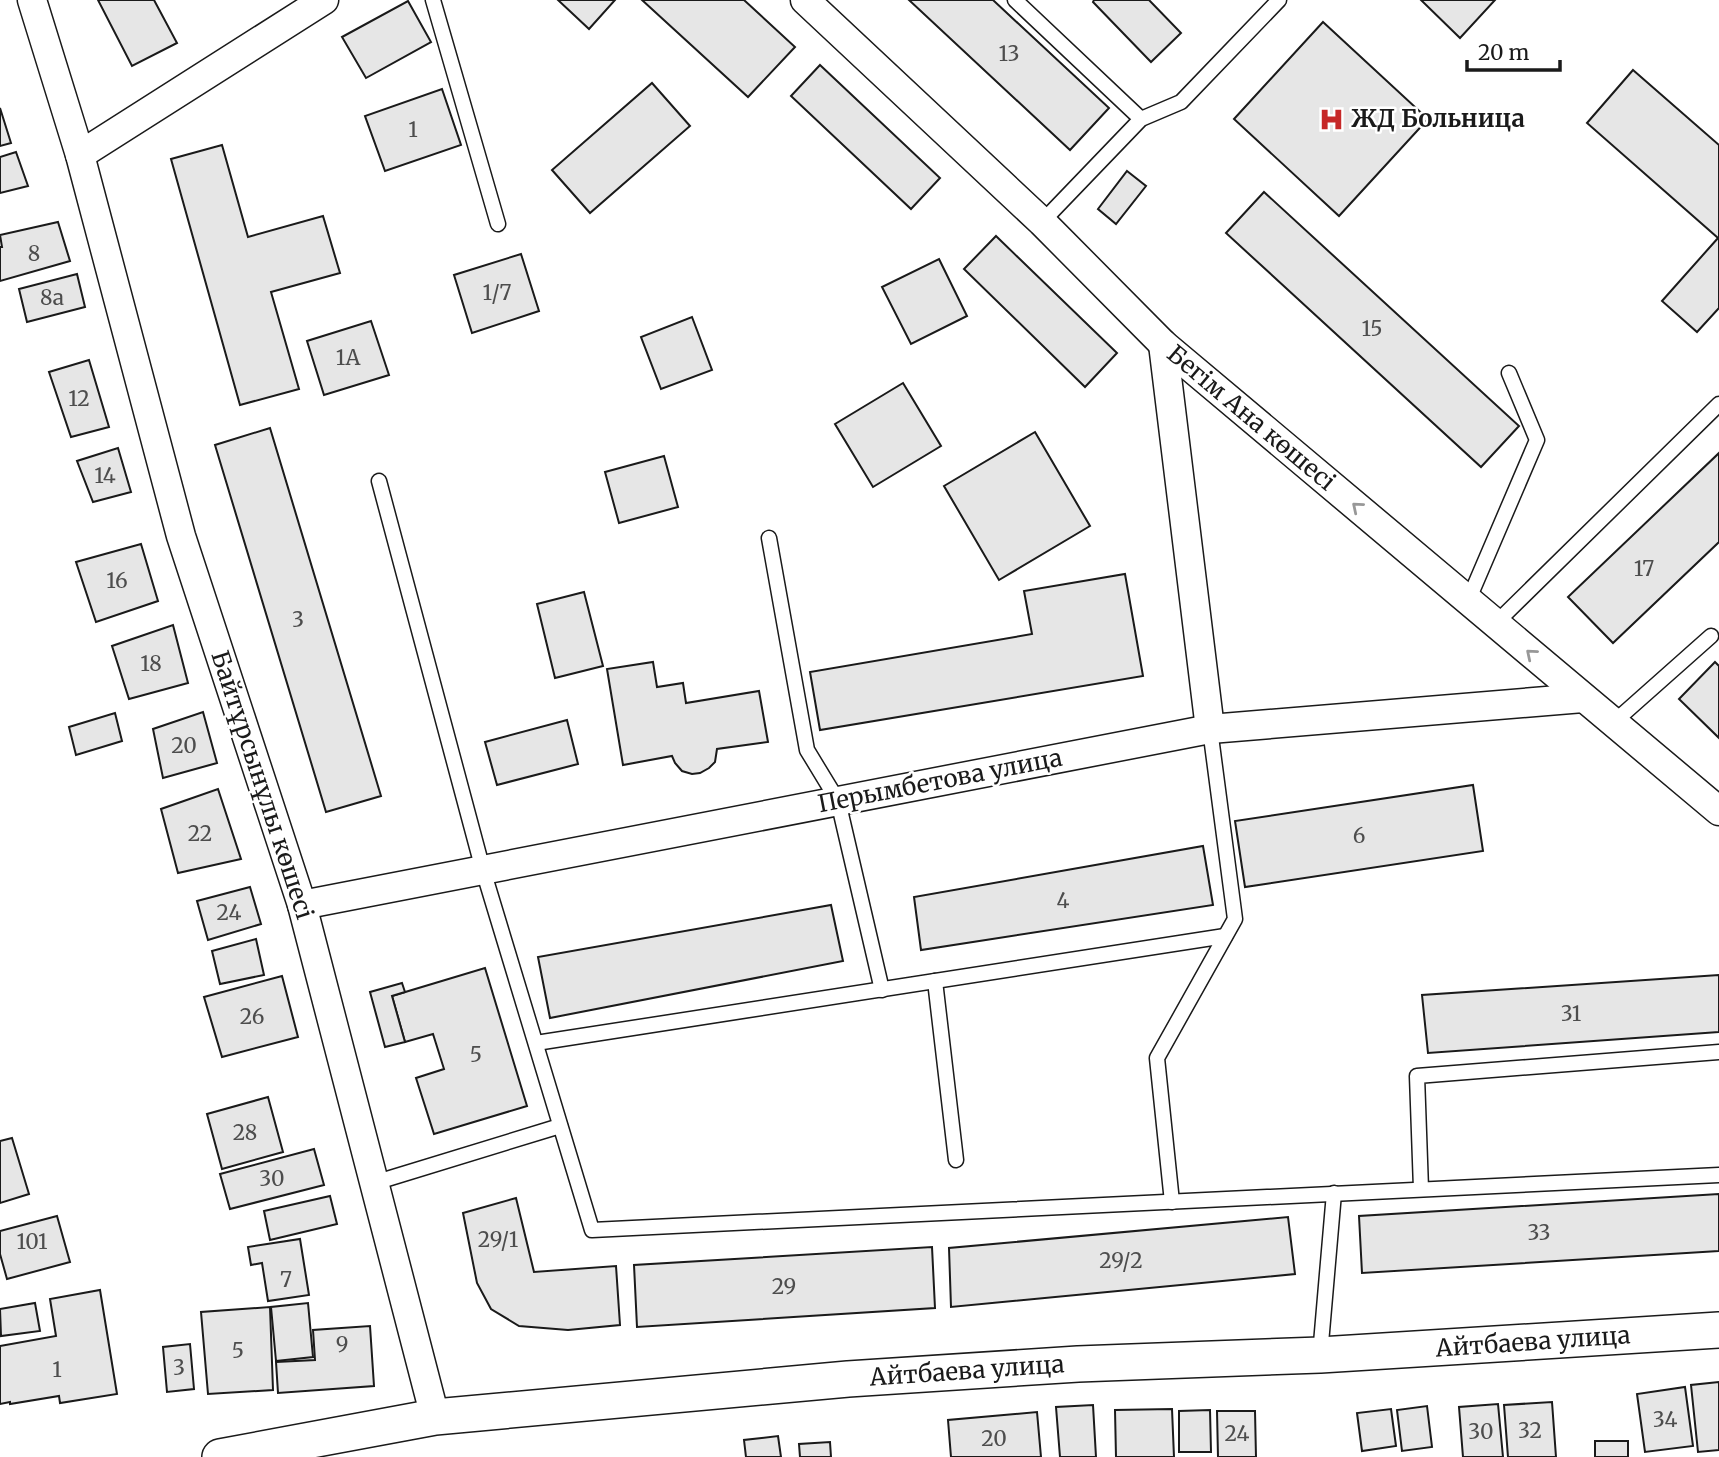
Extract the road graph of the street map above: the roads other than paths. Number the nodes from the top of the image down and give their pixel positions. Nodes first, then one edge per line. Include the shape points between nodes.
1 (32, 0) edge
2 (324, 0) edge
3 (433, 0) edge
4 (805, 0) edge
5 (1015, 0) edge
6 (1279, 0) edge
7 (1141, 119) junction
8 (80, 155) junction
9 (1042, 222) junction
10 (498, 224) dead end
11 (1163, 344) junction
12 (1510, 373) dead end
13 (1719, 404) edge
14 (379, 481) dead end
15 (769, 538) dead end
16 (1468, 601) junction
17 (1495, 624) junction
18 (1711, 636) dead end
19 (1583, 698) junction
20 (1613, 723) junction
21 (1210, 729) junction
22 (838, 801) junction
23 (1717, 806) edge
24 (484, 870) junction
25 (302, 905) junction
26 (1225, 936) junction
27 (935, 981) junction
28 (882, 989) junction
29 (536, 1043) junction
30 (1719, 1052) edge
31 (560, 1126) junction
32 (956, 1160) dead end
33 (1719, 1175) edge
34 (374, 1183) junction
35 (1421, 1189) junction
36 (1334, 1193) junction
37 (1172, 1202) junction
38 (1719, 1330) edge
39 (1320, 1355) junction
40 (435, 1417) junction
41 (219, 1457) edge

1 - 8 street, Байтұрсынұлы көшесі
2 - 8 street
3 - 10 lane
4 - 9 street, Бегім Ана көшесі
5 - 7 lane
6 - 7 lane via 1181,102
7 - 9 lane
8 - 25 street, Байтұрсынұлы көшесі via 181,536
9 - 11 street, Бегім Ана көшесі
16 -> 11 street, Бегім Ана көшесі
11 - 21 street
12 - 16 lane via 1537,440
13 - 17 lane
14 - 24 lane
15 - 22 lane via 807,750
16 - 17 street, Бегім Ана көшесі
19 -> 17 street, Бегім Ана көшесі
18 - 20 lane
19 - 20 street, Бегім Ана көшесі
19 - 21 street, Перымбетова улица
20 - 23 street, Бегім Ана көшесі
21 - 22 street, Перымбетова улица
21 - 26 lane via 1235,919
22 - 24 street, Перымбетова улица
22 - 28 lane
24 - 25 street, Перымбетова улица
24 - 29 lane
25 - 34 street, Байтұрсынұлы көшесі
26 - 27 lane
26 - 37 lane via 1157,1058
27 - 28 lane
27 - 32 lane
28 - 29 lane
29 - 31 lane
30 - 35 lane via 1417,1076
31 - 34 lane
31 - 37 lane via 592,1230
33 - 35 lane
34 - 40 street, Байтұрсынұлы көшесі
35 - 36 lane
36 - 37 lane
36 - 39 lane
38 - 39 street, Айтбаева улица
39 - 40 street, Айтбаева улица via 875,1377
40 - 41 street, Айтбаева улица

